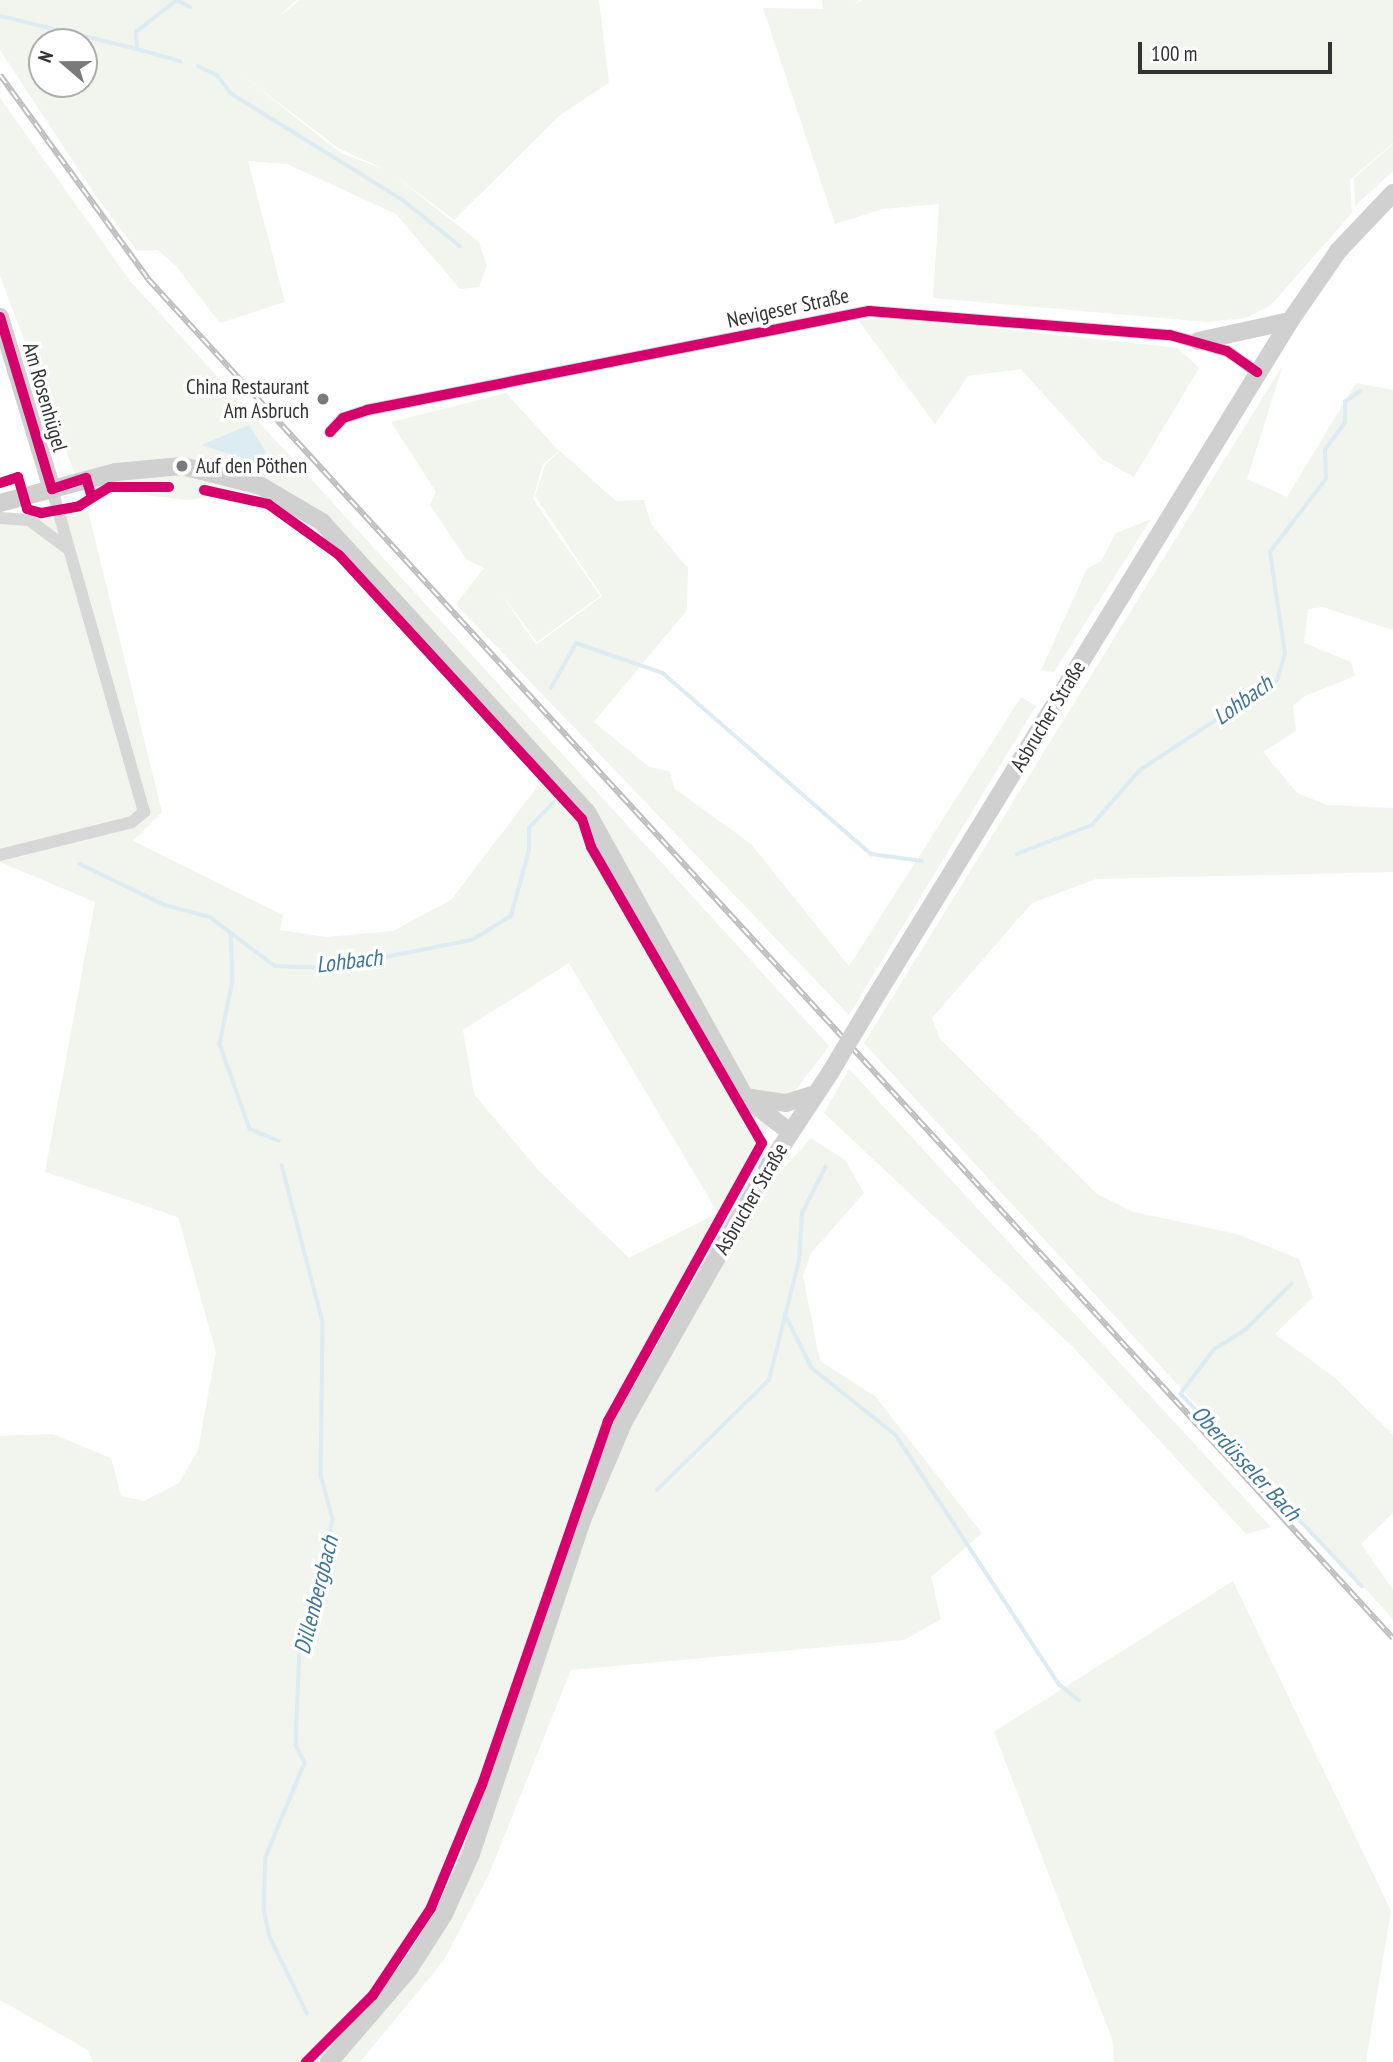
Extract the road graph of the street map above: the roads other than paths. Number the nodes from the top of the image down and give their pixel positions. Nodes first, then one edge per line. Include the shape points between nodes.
1 (1393, 193) edge
2 (0, 317) edge
3 (1290, 321) junction
4 (1198, 341) junction
5 (1258, 372) junction
6 (330, 432) dead end
7 (52, 489) junction
8 (0, 503) edge
9 (0, 518) edge
10 (70, 551) junction
11 (0, 855) edge
12 (816, 1094) junction
13 (745, 1097) junction
14 (790, 1132) junction
15 (329, 2062) edge

1 - 3 main road via 1339,250
2 - 7 main road, Am Rosenhügel
3 - 4 main road
3 - 5 main road
4 - 5 street, Nevigeser Straße
4 - 6 street, Nevigeser Straße via 869,311 367,410 343,418
5 - 12 main road, Asbrucher Straße, bridge
7 - 8 main road
7 - 10 street
7 - 13 main road via 116,472 182,466 238,477 291,500 345,544 551,766 587,812
9 - 10 street via 29,520
10 - 11 street via 144,812 132,822
12 - 13 main road via 786,1103
12 - 14 main road, Asbrucher Straße
13 - 14 main road
14 - 15 main road, Asbrucher Straße via 656,1358 600,1472 494,1791 444,1914 410,1969

